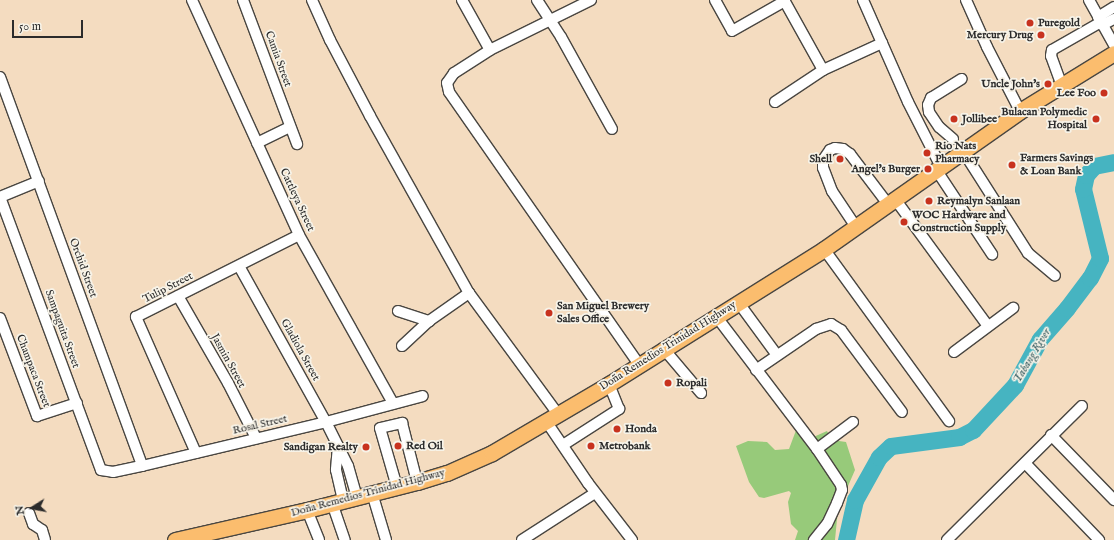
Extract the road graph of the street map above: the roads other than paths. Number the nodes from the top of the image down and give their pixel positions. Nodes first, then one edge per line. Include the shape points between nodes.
1 (192, 0) edge
2 (243, 0) edge
3 (312, 0) edge
4 (462, 0) edge
5 (537, 0) edge
6 (591, 0) edge
7 (715, 0) edge
8 (785, 0) edge
9 (863, 0) edge
10 (966, 0) edge
11 (1090, 0) edge
12 (1114, 7) edge
13 (1114, 19) edge
14 (549, 21) junction
15 (1100, 21) junction
16 (882, 43) junction
17 (1114, 46) edge
18 (490, 50) junction
19 (1114, 53) edge
20 (822, 70) junction
21 (0, 78) edge
22 (962, 79) dead end
23 (1062, 86) junction
24 (775, 102) dead end
25 (1020, 111) junction
26 (290, 127) junction
27 (612, 129) dead end
28 (953, 138) dead end
29 (257, 143) junction
30 (296, 144) dead end
31 (964, 151) junction
32 (939, 169) junction
33 (39, 181) junction
34 (0, 197) edge
35 (892, 201) junction
36 (856, 227) junction
37 (299, 235) junction
38 (824, 249) junction
39 (992, 254) dead end
40 (239, 266) junction
41 (1055, 276) dead end
42 (469, 293) junction
43 (178, 296) junction
44 (738, 302) junction
45 (1013, 308) dead end
46 (398, 311) dead end
47 (716, 316) junction
48 (0, 318) edge
49 (429, 322) junction
50 (988, 326) junction
51 (402, 346) dead end
52 (663, 348) junction
53 (954, 352) dead end
54 (777, 355) junction
55 (639, 364) junction
56 (756, 370) junction
57 (609, 384) junction
58 (701, 393) dead end
59 (423, 396) dead end
60 (77, 403) junction
61 (393, 403) junction
62 (1082, 406) dead end
63 (902, 412) dead end
64 (552, 418) junction
65 (949, 421) dead end
66 (326, 422) junction
67 (853, 422) dead end
68 (1051, 435) junction
69 (256, 438) junction
70 (563, 445) junction
71 (338, 446) junction
72 (817, 449) junction
73 (196, 453) junction
74 (1025, 463) junction
75 (142, 466) junction
76 (101, 470) joint
77 (417, 482) junction
78 (397, 487) junction
79 (372, 493) junction
80 (595, 493) junction
81 (344, 500) junction
82 (1114, 500) edge
83 (307, 510) junction
84 (29, 513) dead end
85 (45, 540) edge
86 (175, 540) edge
87 (319, 540) edge
88 (344, 540) edge
89 (386, 540) edge
90 (522, 540) edge
91 (632, 540) edge
92 (814, 540) edge
93 (947, 540) edge
94 (1099, 540) edge

1 - 29 street, Cattleya Street
2 - 26 street, Camia Street
3 - 42 street via 366,109
4 - 18 street
5 - 14 street
6 - 14 street
7 - 8 street via 732,31
8 - 20 street
9 - 16 street
10 - 25 street
11 - 15 street
12 - 15 street
13 - 15 street
14 - 18 street
14 - 27 street via 561,37
15 - 17 street
15 - 23 street via 1052,50 1051,56
16 - 20 street
16 - 32 street
18 - 55 street via 454,73 448,83 449,92
19 - 23 highway, Doña Remedios Trinidad Highway
20 - 24 street
21 - 33 street, Orchid Street
22 - 28 street via 931,98 928,105 929,112 939,128
23 - 25 highway, Doña Remedios Trinidad Highway
25 - 31 highway, Doña Remedios Trinidad Highway
26 - 29 street
26 - 30 street, Camia Street
29 - 37 street, Cattleya Street
31 - 32 highway, Doña Remedios Trinidad Highway
31 - 41 street via 1028,253
32 - 35 highway, Doña Remedios Trinidad Highway
32 - 39 street
33 - 34 street
33 - 75 street, Orchid Street
34 - 60 street, Sampaguita Street
35 - 36 highway, Doña Remedios Trinidad Highway
35 - 36 street via 850,154 843,149 830,150 823,160 823,168 832,191
35 - 50 street
36 - 38 highway, Doña Remedios Trinidad Highway
37 - 40 street, Tulip Street
37 - 61 street, Cattleya Street
38 - 44 highway, Doña Remedios Trinidad Highway
38 - 65 street
40 - 43 street, Tulip Street
40 - 66 street, Gladiola Street
42 - 49 street
42 - 64 street
43 - 69 street, Jasmin Street
43 - 73 street, Tulip Street via 136,317
44 - 47 highway, Doña Remedios Trinidad Highway
44 - 54 street
45 - 50 street
46 - 49 street
47 - 52 highway, Doña Remedios Trinidad Highway
47 - 56 street
48 - 60 street, Champaca Street via 37,416
49 - 51 street
50 - 53 street
52 - 55 highway, Doña Remedios Trinidad Highway
52 - 58 street
54 - 56 street
54 - 63 street via 816,330 832,324 841,330
55 - 57 highway, Doña Remedios Trinidad Highway
56 - 72 street
57 - 64 highway, Doña Remedios Trinidad Highway
57 - 70 street via 619,409
59 - 61 street, Rosal Street
60 - 76 street, Sampaguita Street
61 - 66 street, Rosal Street
62 - 68 street
64 - 70 street
64 - 77 highway, Doña Remedios Trinidad Highway via 475,461
66 - 69 street, Rosal Street
66 - 71 street, Gladiola Street
67 - 72 street
68 - 74 street
68 - 82 street
69 - 73 street, Rosal Street
70 - 80 street
71 - 81 street via 336,470
71 - 81 street, Gladiola Street via 348,466
72 - 92 street via 842,490 827,524
73 - 75 street, Rosal Street
74 - 93 street
74 - 94 street
75 - 76 street, Rosal Street via 113,472
77 - 78 highway, Doña Remedios Trinidad Highway
77 - 78 street via 402,423 380,428
78 - 79 highway, Doña Remedios Trinidad Highway
79 - 81 highway, Doña Remedios Trinidad Highway
79 - 89 street
80 - 90 street
80 - 91 street
81 - 83 highway, Doña Remedios Trinidad Highway
81 - 88 street
83 - 86 highway, Doña Remedios Trinidad Highway
83 - 87 street
84 - 85 street via 33,524 42,530

